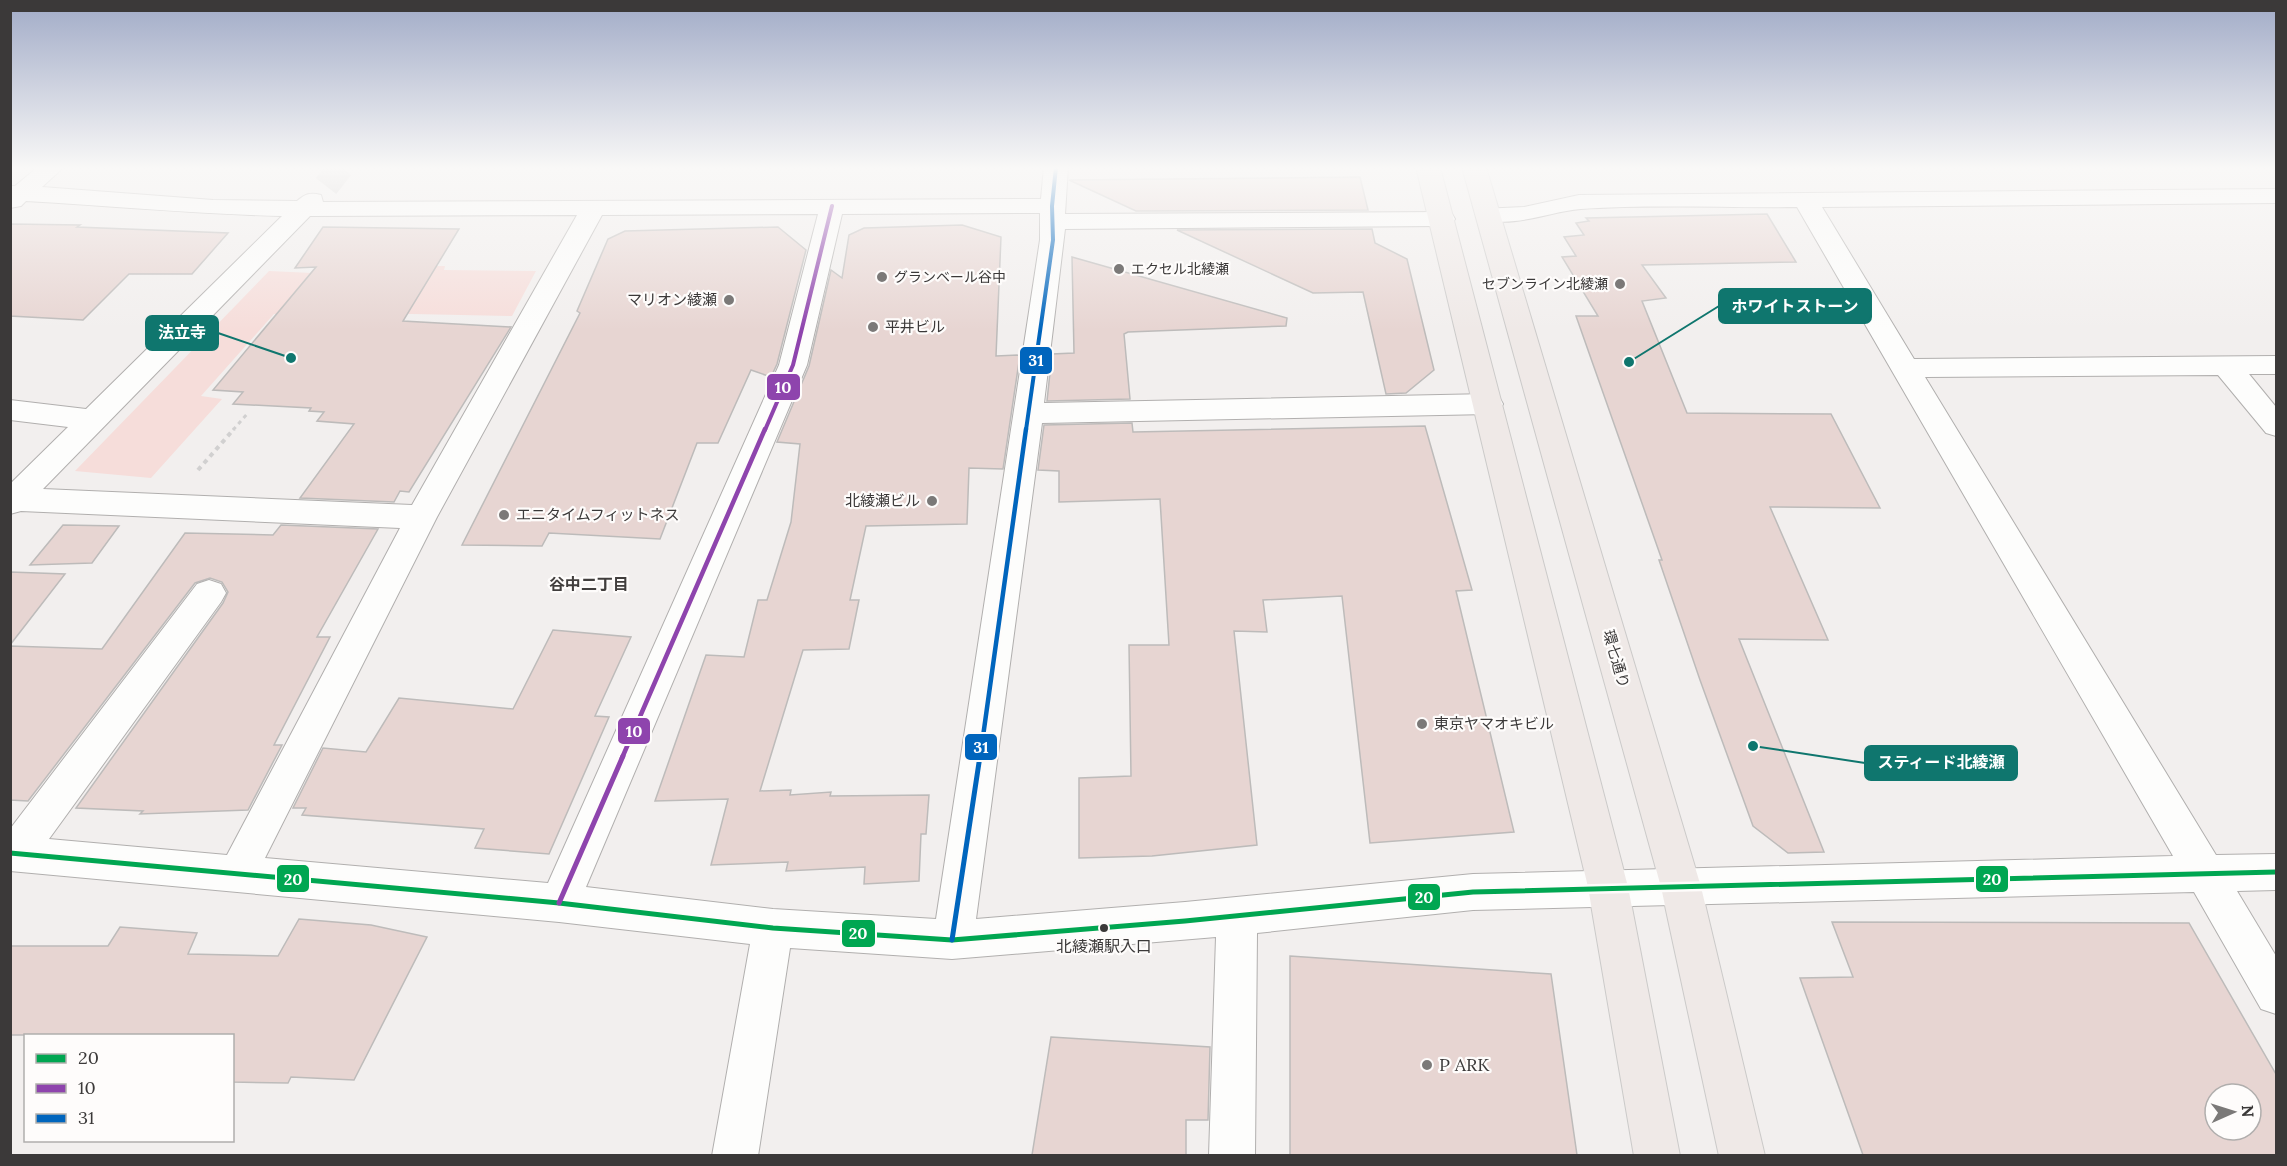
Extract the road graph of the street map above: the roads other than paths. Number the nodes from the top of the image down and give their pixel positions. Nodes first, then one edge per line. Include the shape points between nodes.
1 (291, 221) edge
2 (586, 221) edge
3 (828, 221) edge
4 (1051, 221) edge
5 (1444, 221) edge
6 (1492, 221) edge
7 (1818, 221) edge
8 (2277, 365) edge
9 (2226, 366) junction
10 (1906, 368) junction
11 (1489, 405) junction
12 (10, 410) edge
13 (1028, 413) junction
14 (92, 420) junction
15 (2277, 426) edge
16 (12, 501) edge
17 (421, 517) junction
18 (209, 593) dead end
19 (13, 853) edge
20 (2277, 872) edge
21 (2205, 873) junction
22 (237, 874) junction
23 (1608, 887) junction
24 (1681, 887) junction
25 (559, 903) junction
26 (1237, 916) junction
27 (773, 928) junction
28 (952, 940) junction
29 (2277, 994) edge
30 (735, 1155) edge
31 (1232, 1155) edge
32 (1657, 1155) edge
33 (1742, 1155) edge

1 - 14 street
2 - 17 street
3 - 25 street via 794,365
4 - 13 street
5 - 11 main road
6 - 24 main road, 環七通り
7 - 10 street
8 - 9 street
9 - 10 street
9 - 15 street
10 - 21 street
11 - 13 street
11 - 23 main road
12 - 14 street
13 - 28 street
14 - 16 street
16 - 17 street
17 - 22 street
18 - 19 street
19 - 22 street
20 - 21 street
21 - 24 street
21 - 29 street
22 - 25 street
23 - 24 street
23 - 26 street via 1473,892
23 - 32 main road
24 - 33 main road, 環七通り
25 - 27 street
26 - 28 street
26 - 31 street
27 - 28 street
27 - 30 street

